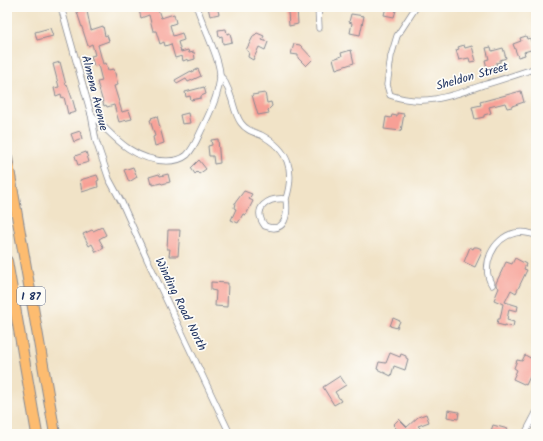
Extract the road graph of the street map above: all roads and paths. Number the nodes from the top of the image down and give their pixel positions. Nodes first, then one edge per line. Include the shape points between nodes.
1 (61, 7) edge
2 (197, 7) edge
3 (318, 7) edge
4 (416, 7) edge
5 (319, 28) dead end
6 (536, 68) edge
7 (220, 76) junction
8 (92, 114) junction
9 (7, 158) edge
10 (111, 183) joint
11 (286, 199) junction
12 (536, 235) edge
13 (7, 261) edge
14 (492, 285) dead end
15 (536, 413) edge
16 (37, 434) edge
17 (55, 434) edge
18 (230, 434) edge
19 (525, 434) edge

1 - 8 street, Almena Avenue
2 - 7 street
3 - 5 street
4 - 6 street, Sheldon Street via 396,36 387,85 390,95 416,101 448,97
7 - 8 street via 217,92 204,125 190,152 179,160 149,159 130,150
7 - 11 street via 224,80 240,122 246,128 272,141 286,158 291,174
8 - 10 street, Almena Avenue via 96,141
9 - 17 highway, I 87
10 - 18 street, Winding Road North
11 - 11 street via 272,199 263,205 260,211 266,226 277,228 283,224 287,212
12 - 14 street via 514,233 498,242 492,249 486,268
13 - 16 highway, I 87
15 - 19 street

